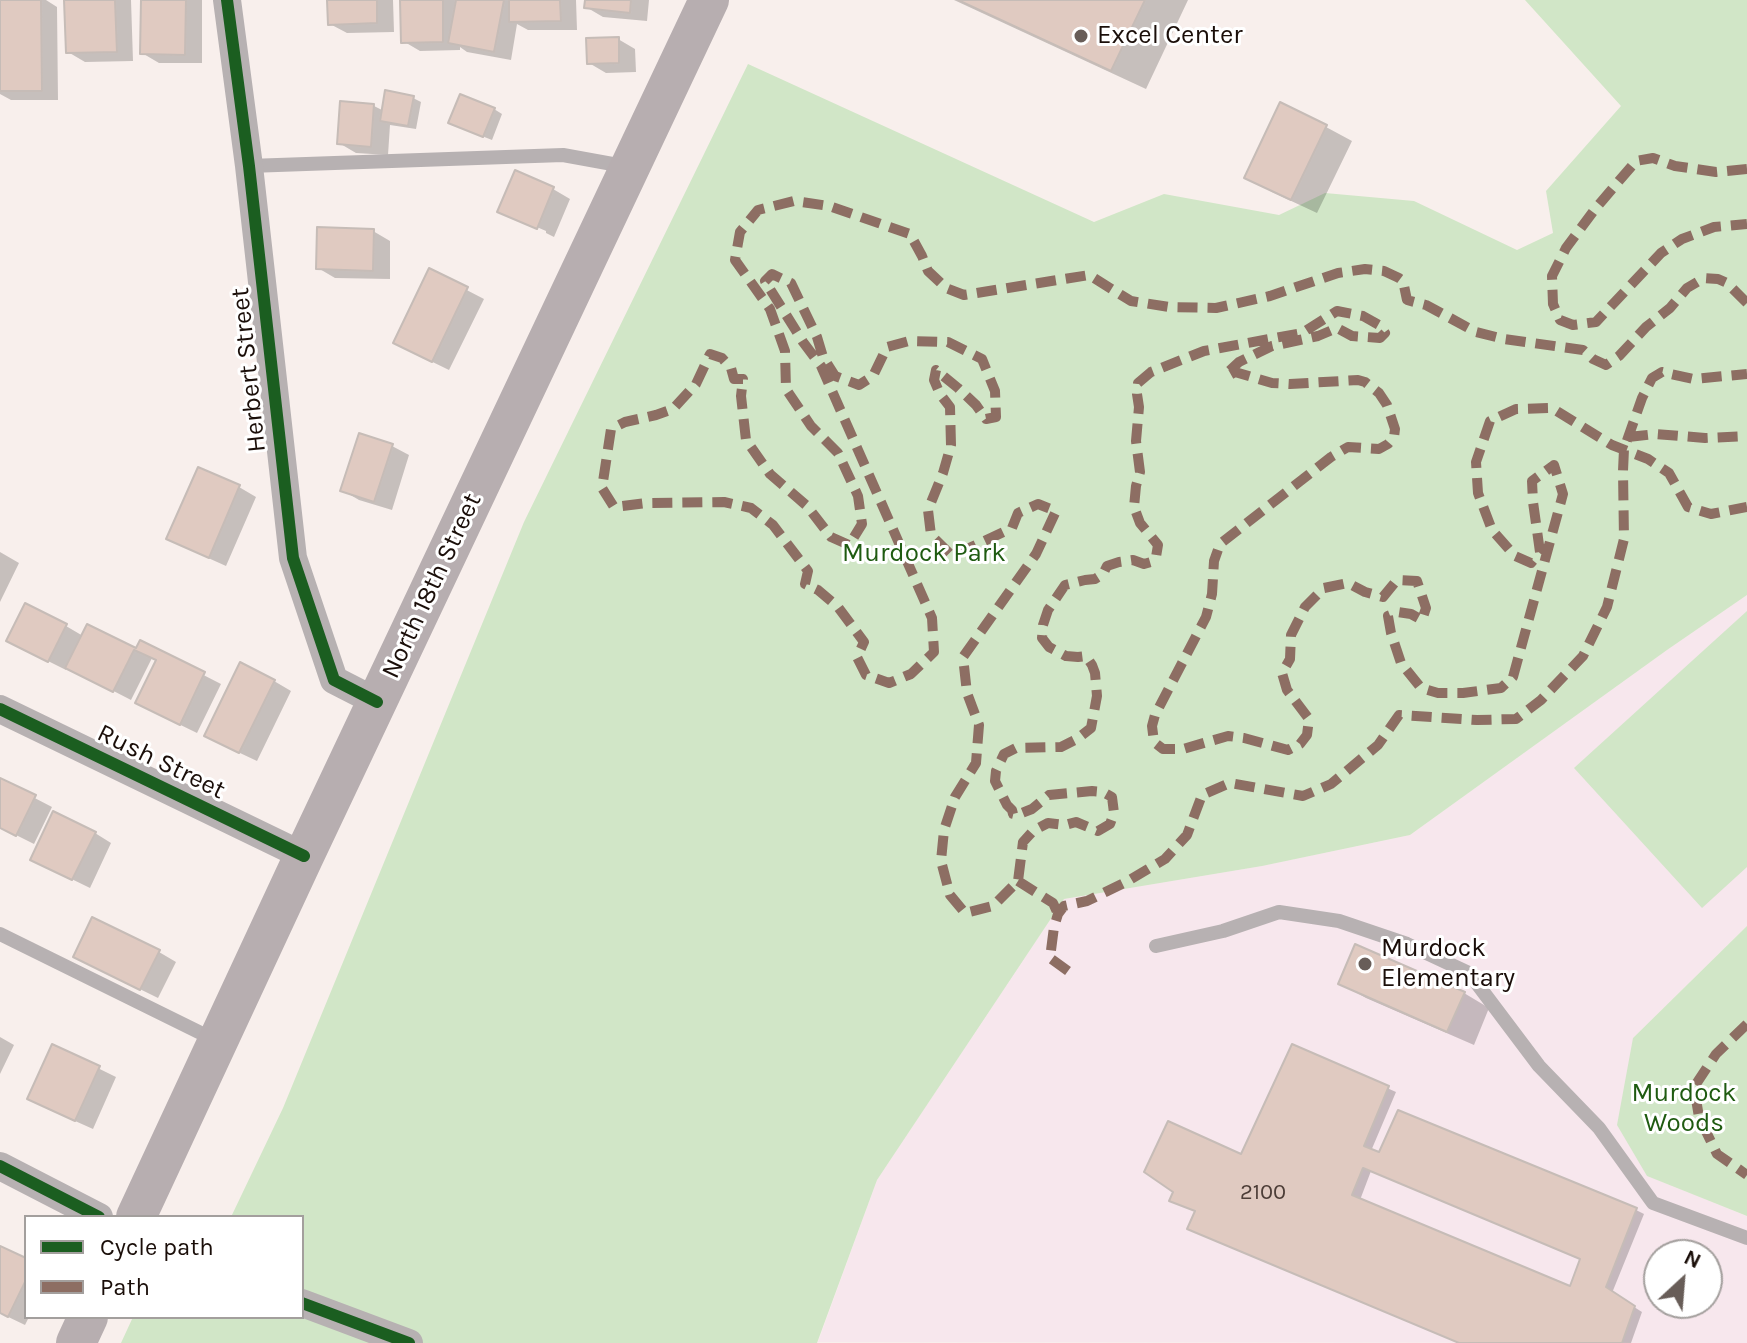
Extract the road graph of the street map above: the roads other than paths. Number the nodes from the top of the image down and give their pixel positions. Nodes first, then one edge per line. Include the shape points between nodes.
1 (227, 0) edge
2 (709, 0) edge
3 (249, 166) junction
4 (629, 167) junction
5 (377, 702) junction
6 (0, 709) edge
7 (304, 856) junction
8 (0, 934) edge
9 (1156, 946) dead end
10 (218, 1041) junction
11 (0, 1166) edge
12 (95, 1215) edge
13 (137, 1215) edge
14 (1747, 1238) edge
15 (304, 1304) edge
16 (87, 1319) edge
17 (361, 1333) edge
18 (76, 1343) edge
19 (409, 1343) edge

1 - 3 street, Herbert Street
2 - 4 main road, North 18th Street
3 - 4 lane via 563,155
3 - 5 street, Herbert Street via 293,558 334,680
4 - 5 main road, North 18th Street
5 - 7 main road, North 18th Street
6 - 7 street, Rush Street
7 - 10 main road, North 18th Street
8 - 10 lane
9 - 14 lane via 1279,912 1339,921 1469,973 1539,1066 1599,1128 1653,1203
10 - 13 main road, North 18th Street
11 - 12 street
15 - 17 street
16 - 18 main road
17 - 19 street

